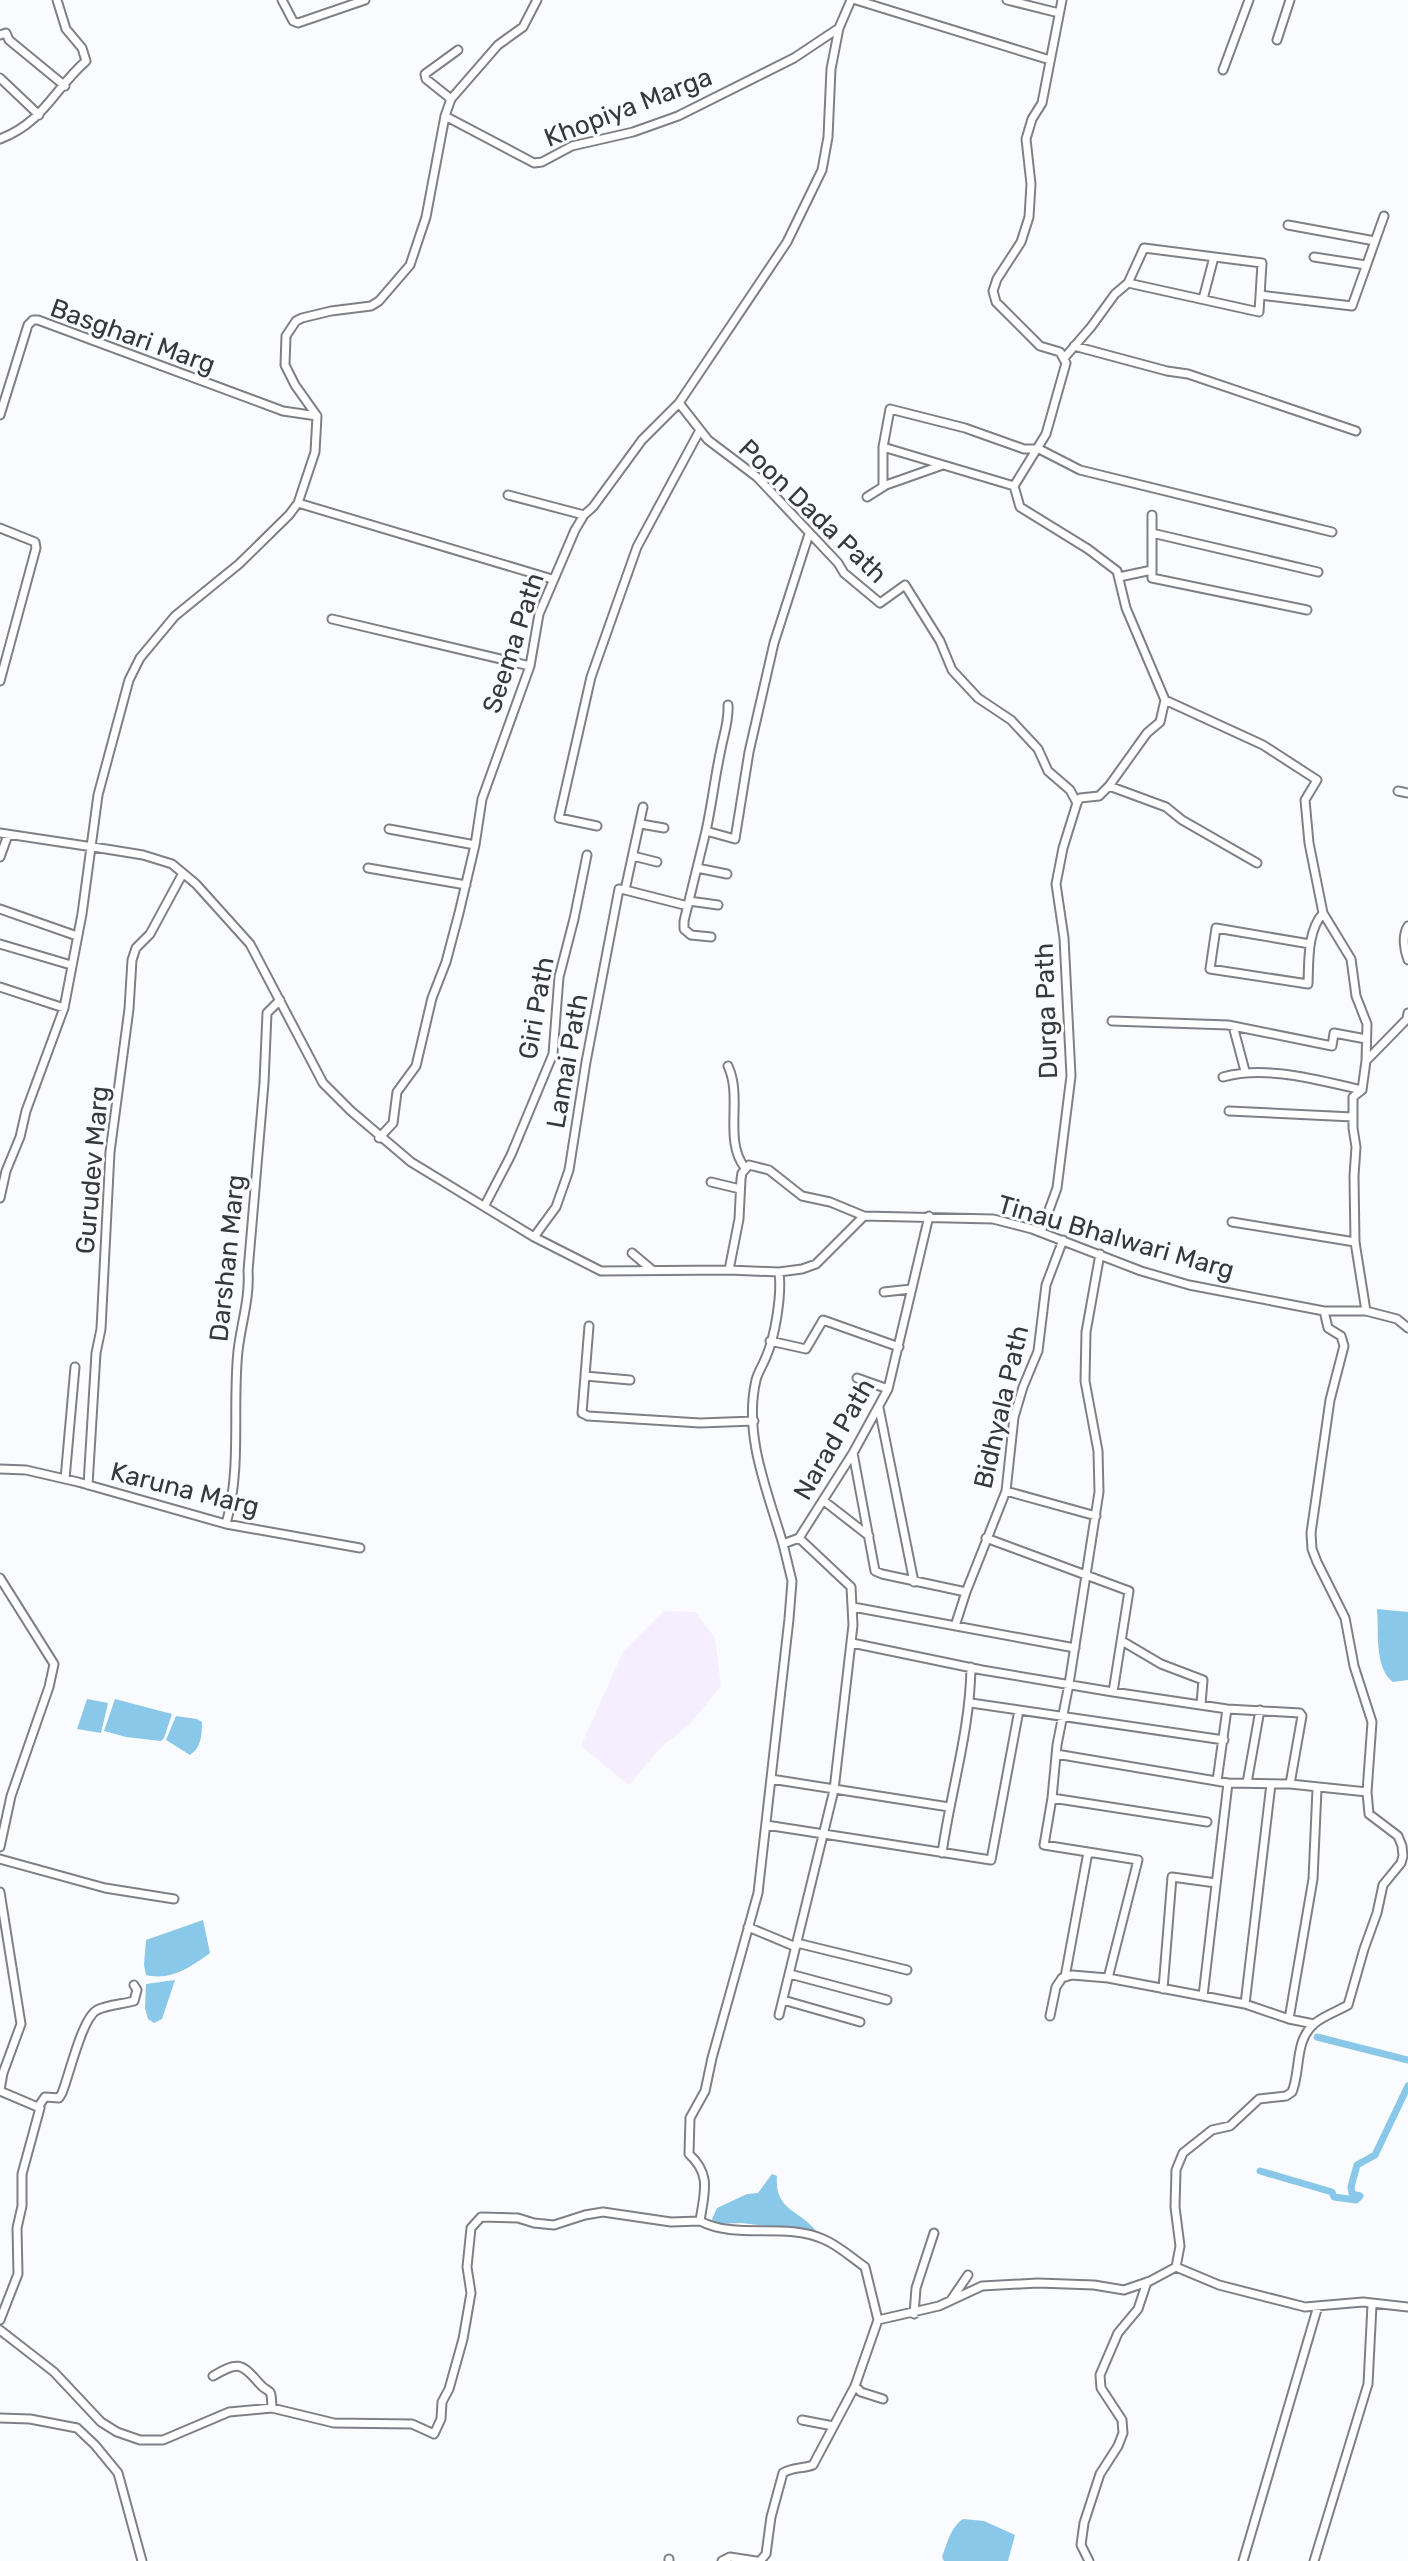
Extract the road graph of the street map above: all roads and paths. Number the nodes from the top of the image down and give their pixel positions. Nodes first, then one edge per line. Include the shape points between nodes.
1 (57, 0) edge
2 (282, 0) edge
3 (365, 0) edge
4 (537, 0) edge
5 (853, 0) edge
6 (1007, 0) edge
7 (1062, 0) edge
8 (1249, 0) edge
9 (1290, 0) edge
10 (1059, 13) junction
11 (839, 28) junction
12 (0, 35) edge
13 (1277, 40) dead end
14 (458, 50) dead end
15 (1050, 60) junction
16 (1223, 70) dead end
17 (0, 78) edge
18 (65, 86) junction
19 (451, 99) junction
20 (39, 115) junction
21 (445, 116) junction
22 (0, 139) edge
23 (1384, 216) dead end
24 (1288, 225) dead end
25 (1375, 241) junction
26 (1214, 257) junction
27 (1314, 257) dead end
28 (1366, 265) junction
29 (1128, 283) junction
30 (1260, 295) junction
31 (1203, 299) junction
32 (1074, 346) junction
33 (1065, 357) junction
34 (679, 403) junction
35 (0, 415) edge
36 (317, 416) junction
37 (700, 430) junction
38 (1356, 431) dead end
39 (883, 447) junction
40 (1039, 449) junction
41 (942, 465) junction
42 (1014, 486) junction
43 (883, 487) junction
44 (508, 495) dead end
45 (867, 497) dead end
46 (298, 503) junction
47 (584, 515) junction
48 (1152, 515) dead end
49 (1, 531) edge
50 (1332, 532) dead end
51 (1152, 533) junction
52 (809, 534) junction
53 (1152, 570) junction
54 (1318, 572) dead end
55 (1119, 577) junction
56 (552, 579) junction
57 (1307, 610) dead end
58 (332, 619) dead end
59 (530, 666) junction
60 (0, 681) edge
61 (1165, 700) junction
62 (728, 705) dead end
63 (1109, 786) junction
64 (1398, 791) dead end
65 (1408, 793) edge
66 (1077, 803) junction
67 (643, 807) dead end
68 (641, 824) junction
69 (597, 826) dead end
70 (664, 828) dead end
71 (389, 829) dead end
72 (706, 831) junction
73 (4, 834) edge
74 (475, 845) junction
75 (90, 846) junction
76 (587, 855) dead end
77 (633, 856) junction
78 (0, 857) edge
79 (657, 862) dead end
80 (1257, 863) dead end
81 (368, 868) dead end
82 (697, 868) junction
83 (183, 873) junction
84 (727, 874) dead end
85 (466, 885) junction
86 (625, 890) junction
87 (688, 904) junction
88 (718, 905) dead end
89 (0, 909) edge
90 (1323, 913) junction
91 (1408, 926) edge
92 (77, 936) junction
93 (711, 937) dead end
94 (0, 944) edge
95 (1310, 944) junction
96 (1408, 960) edge
97 (71, 965) junction
98 (0, 987) edge
99 (280, 1000) junction
100 (64, 1008) junction
101 (1408, 1013) edge
102 (1112, 1021) dead end
103 (1233, 1026) junction
104 (1366, 1039) junction
105 (1366, 1061) junction
106 (728, 1066) dead end
107 (1245, 1071) junction
108 (1223, 1077) dead end
109 (1362, 1090) junction
110 (1229, 1111) dead end
111 (1353, 1117) junction
112 (379, 1138) junction
113 (745, 1168) junction
114 (711, 1182) dead end
115 (740, 1189) junction
116 (0, 1198) edge
117 (485, 1205) junction
118 (864, 1216) junction
119 (929, 1216) junction
120 (1232, 1222) dead end
121 (1041, 1232) junction
122 (534, 1237) junction
123 (1063, 1240) junction
124 (1355, 1242) junction
125 (632, 1253) dead end
126 (1100, 1254) junction
127 (651, 1269) junction
128 (729, 1270) junction
129 (779, 1272) junction
130 (911, 1289) junction
131 (884, 1292) dead end
132 (1324, 1311) junction
133 (1366, 1311) junction
134 (589, 1326) dead end
135 (1408, 1328) edge
136 (770, 1341) junction
137 (899, 1347) junction
138 (75, 1367) dead end
139 (585, 1376) junction
140 (857, 1378) dead end
141 (630, 1380) dead end
142 (888, 1389) junction
143 (879, 1408) junction
144 (754, 1421) junction
145 (853, 1453) junction
146 (0, 1469) edge
147 (65, 1479) junction
148 (88, 1485) junction
149 (1006, 1491) junction
150 (824, 1501) junction
151 (1096, 1516) junction
152 (226, 1524) junction
153 (869, 1536) junction
154 (799, 1538) junction
155 (986, 1538) junction
156 (783, 1544) junction
157 (360, 1548) dead end
158 (1086, 1573) junction
159 (0, 1578) edge
160 (914, 1582) junction
161 (966, 1592) junction
162 (853, 1607) junction
163 (955, 1626) junction
164 (1122, 1641) junction
165 (852, 1643) junction
166 (1075, 1648) junction
167 (971, 1667) junction
168 (1069, 1684) junction
169 (1113, 1692) junction
170 (971, 1703) junction
171 (1201, 1704) junction
172 (1227, 1709) junction
173 (1019, 1710) junction
174 (1260, 1710) junction
175 (1062, 1718) junction
176 (1224, 1740) junction
177 (1056, 1754) junction
178 (771, 1779) junction
179 (1217, 1781) junction
180 (1228, 1783) junction
181 (1247, 1783) junction
182 (1271, 1784) junction
183 (1290, 1784) junction
184 (1317, 1789) junction
185 (834, 1790) junction
186 (1367, 1792) junction
187 (1052, 1798) junction
188 (949, 1807) junction
189 (1207, 1822) dead end
190 (766, 1825) junction
191 (824, 1835) junction
192 (0, 1847) edge
193 (1088, 1852) junction
194 (942, 1853) junction
195 (0, 1859) edge
196 (1216, 1883) junction
197 (0, 1892) edge
198 (174, 1899) dead end
199 (748, 1927) junction
200 (797, 1945) junction
201 (907, 1970) dead end
202 (790, 1974) junction
203 (1065, 1977) junction
204 (1108, 1978) junction
205 (134, 1985) dead end
206 (1163, 1989) junction
207 (1203, 1996) junction
208 (783, 2000) junction
209 (887, 2000) dead end
210 (1245, 2004) junction
211 (779, 2015) dead end
212 (1050, 2016) dead end
213 (1289, 2019) junction
214 (860, 2022) dead end
215 (1314, 2024) junction
216 (0, 2091) edge
217 (38, 2107) junction
218 (700, 2221) junction
219 (934, 2233) dead end
220 (1176, 2267) junction
221 (968, 2275) dead end
222 (1147, 2282) junction
223 (950, 2302) junction
224 (1372, 2305) junction
225 (1318, 2306) junction
226 (1408, 2307) edge
227 (914, 2314) junction
228 (0, 2320) edge
229 (878, 2320) junction
230 (0, 2330) edge
231 (213, 2376) dead end
232 (855, 2386) junction
233 (883, 2399) dead end
234 (272, 2408) junction
235 (0, 2418) edge
236 (802, 2420) dead end
237 (833, 2426) junction
238 (142, 2561) edge
239 (722, 2561) edge
240 (758, 2561) edge
241 (1089, 2561) edge
242 (1243, 2561) edge
243 (1314, 2561) edge

1 - 18 street via 66,29 86,61
2 - 3 street via 298,23
4 - 19 street via 523,27 498,45
5 - 11 street
5 - 15 street
6 - 10 street
7 - 10 street
8 - 16 street
9 - 13 street
10 - 15 street
11 - 21 street, Khopiya Marga via 794,58 678,116 572,146 542,162 524,159
11 - 34 street, Seema Path via 822,170 787,242
12 - 18 street via 6,33
14 - 19 street via 425,74
15 - 33 street via 1042,103 1026,139 1029,217 993,291 996,302 1040,346
17 - 20 street
18 - 20 street
19 - 21 street
20 - 22 street
21 - 36 street via 426,217 410,265 371,306 302,318 286,336 285,365
23 - 25 street
24 - 25 street
25 - 28 street
26 - 29 street via 1144,248
26 - 30 street via 1262,263
26 - 31 street
27 - 28 street
28 - 30 street via 1352,306
29 - 31 street
29 - 32 street
30 - 31 street via 1259,312
32 - 33 street
32 - 38 street via 1201,378
33 - 40 street via 1053,416
34 - 37 street, Poon Dada Path
34 - 47 street, Seema Path via 642,440
35 - 36 street, Basghari Marg via 28,325 38,320 283,411
36 - 46 street via 315,452
37 - 52 street, Poon Dada Path via 757,477
37 - 69 street via 637,547 591,677 559,818
39 - 40 street via 890,409
39 - 41 street
39 - 43 street
40 - 42 street
40 - 50 street via 1080,470
41 - 42 street
41 - 43 street
42 - 55 street via 1020,507 1088,549
43 - 45 street
44 - 47 street
46 - 56 street
46 - 75 street via 239,564 178,613 140,658 106,762
47 - 56 street, Seema Path
48 - 51 street
49 - 60 street via 30,539 36,548
51 - 53 street
51 - 54 street
52 - 66 street, Poon Dada Path via 880,603 905,585 952,670 978,698 1011,720
52 - 72 street via 774,643 735,839
53 - 55 street
53 - 57 street via 1152,578
55 - 61 street via 1126,608
56 - 59 street, Seema Path via 539,614
58 - 59 street
59 - 74 street, Seema Path via 482,799
61 - 63 street via 1160,722
61 - 90 street via 1263,745 1317,780 1305,800
62 - 72 street
63 - 66 street via 1099,796
63 - 80 street via 1166,807
64 - 65 street
66 - 121 street, Durga Path via 1056,884 1071,1076 1057,1188
67 - 68 street
68 - 70 street
68 - 77 street
71 - 74 street
72 - 82 street
73 - 75 street
73 - 78 street
74 - 85 street, Seema Path
75 - 83 street via 143,855
75 - 92 street
76 - 117 street, Giri Path via 559,977 553,1054
77 - 79 street
77 - 86 street
81 - 85 street
82 - 84 street
82 - 87 street
83 - 99 street via 250,944
83 - 148 street, Gurudev Marg via 132,960 110,1152
85 - 112 street, Seema Path via 416,1066 397,1092 393,1123
86 - 87 street
86 - 122 street, Lamai Path via 619,889 569,1170 556,1207
87 - 88 street
87 - 93 street via 684,929
89 - 92 street
90 - 95 street
90 - 104 street via 1351,959
91 - 96 street
92 - 97 street
94 - 97 street
95 - 95 street via 1308,984 1210,969 1216,928
97 - 100 street
98 - 100 street
99 - 112 street via 323,1083
99 - 152 street, Darshan Marg via 267,1013 249,1285 238,1350 234,1476
100 - 116 street
101 - 105 street
102 - 103 street
103 - 104 street via 1332,1046 1334,1033
103 - 107 street
104 - 105 street
105 - 109 street
106 - 113 street via 734,1085 736,1154
107 - 108 street
107 - 109 street
109 - 111 street via 1353,1097
110 - 111 street
111 - 124 street
112 - 117 street
113 - 115 street
113 - 118 street via 763,1167 802,1196
114 - 115 street
115 - 128 street
117 - 122 street
118 - 119 street, Tinau Bhalwari Marg
118 - 129 street via 816,1264
119 - 121 street, Tinau Bhalwari Marg via 993,1219
119 - 130 street, Narad Path
120 - 124 street
121 - 123 street, Tinau Bhalwari Marg
122 - 127 street via 601,1271
123 - 126 street, Tinau Bhalwari Marg
123 - 149 street, Bidhyala Path via 1046,1285 1038,1351 1014,1417
124 - 133 street
125 - 127 street
126 - 132 street, Tinau Bhalwari Marg via 1189,1285
126 - 151 street via 1086,1332 1085,1381 1100,1473
127 - 128 street
128 - 129 street
129 - 136 street via 781,1291
130 - 131 street
130 - 137 street, Narad Path
132 - 133 street, Tinau Bhalwari Marg
132 - 186 street via 1328,1328 1341,1336 1344,1346 1327,1416 1312,1549 1345,1618 1372,1722
133 - 135 street, Tinau Bhalwari Marg via 1397,1319
134 - 139 street
136 - 137 street via 806,1349 823,1320
136 - 144 street via 756,1378
137 - 142 street, Narad Path
138 - 147 street
139 - 141 street
139 - 144 street via 581,1408 588,1416
140 - 142 street
142 - 143 street, Narad Path
143 - 145 street, Narad Path
143 - 160 street
144 - 156 street via 765,1489
145 - 150 street, Narad Path
145 - 153 street
146 - 147 street, Karuna Marg
147 - 148 street, Karuna Marg
148 - 152 street, Karuna Marg
149 - 151 street
149 - 155 street, Bidhyala Path
150 - 153 street
150 - 154 street, Narad Path
151 - 158 street
152 - 157 street, Karuna Marg
153 - 160 street via 877,1573
154 - 156 street
154 - 162 street via 846,1580
155 - 158 street
155 - 161 street, Bidhyala Path
156 - 178 street via 792,1581
158 - 164 street via 1129,1591
158 - 166 street
159 - 192 street via 54,1664
160 - 161 street
161 - 163 street, Bidhyala Path
162 - 163 street
162 - 165 street
163 - 166 street
164 - 169 street
164 - 171 street via 1203,1680
165 - 167 street
165 - 185 street
166 - 168 street
167 - 168 street
167 - 170 street
168 - 169 street
168 - 175 street
169 - 171 street
170 - 173 street
170 - 188 street
171 - 172 street
172 - 174 street
172 - 176 street
173 - 175 street
173 - 194 street via 991,1860
174 - 181 street
174 - 183 street via 1302,1715
175 - 176 street
175 - 177 street
176 - 179 street
177 - 179 street
177 - 187 street
178 - 185 street
178 - 190 street
179 - 180 street
180 - 181 street
180 - 196 street
181 - 182 street
182 - 183 street
182 - 210 street
183 - 184 street
184 - 186 street
184 - 213 street via 1313,1879
185 - 188 street
185 - 191 street
186 - 215 street via 1369,1814 1398,1836 1401,1863 1383,1885 1348,2005
187 - 189 street
187 - 193 street via 1044,1845
188 - 194 street
190 - 191 street
190 - 199 street
191 - 194 street
191 - 200 street
193 - 203 street
193 - 204 street via 1138,1860
195 - 198 street via 105,1888
196 - 206 street via 1172,1877
196 - 207 street
197 - 216 street via 21,2024
199 - 200 street
199 - 218 street via 705,2091 690,2118 689,2154 705,2176
200 - 201 street
200 - 202 street
202 - 208 street
202 - 209 street
203 - 204 street
203 - 212 street via 1056,1987
204 - 206 street
205 - 217 street via 134,2001 92,2013 62,2093 59,2098 45,2097
206 - 207 street
207 - 210 street
208 - 211 street
208 - 214 street
210 - 213 street
213 - 215 street
215 - 220 street via 1301,2046 1292,2092 1259,2099 1230,2126 1212,2130 1183,2153 1176,2170
216 - 217 street
217 - 228 street via 22,2174 18,2274
218 - 229 street via 714,2228 823,2239 865,2267
218 - 234 street via 603,2212 554,2225 481,2217 471,2228 471,2293 463,2339 434,2434 412,2424 334,2423
219 - 227 street via 916,2288
220 - 222 street
220 - 225 street via 1219,2285
221 - 223 street
222 - 223 street via 1124,2290 1094,2285 982,2286
222 - 241 street via 1138,2309 1118,2333 1100,2375 1123,2433 1100,2474 1084,2523 1081,2545
223 - 227 street
224 - 225 street
224 - 226 street
224 - 243 street via 1368,2384
225 - 242 street
227 - 229 street
229 - 232 street
230 - 234 street via 54,2372 101,2422 140,2440 163,2440 229,2412
231 - 234 street via 243,2367 270,2390
232 - 233 street
232 - 237 street
235 - 238 street via 77,2428 95,2445 118,2473
236 - 237 street
237 - 240 street via 813,2465 783,2473 766,2554
239 - 240 street

